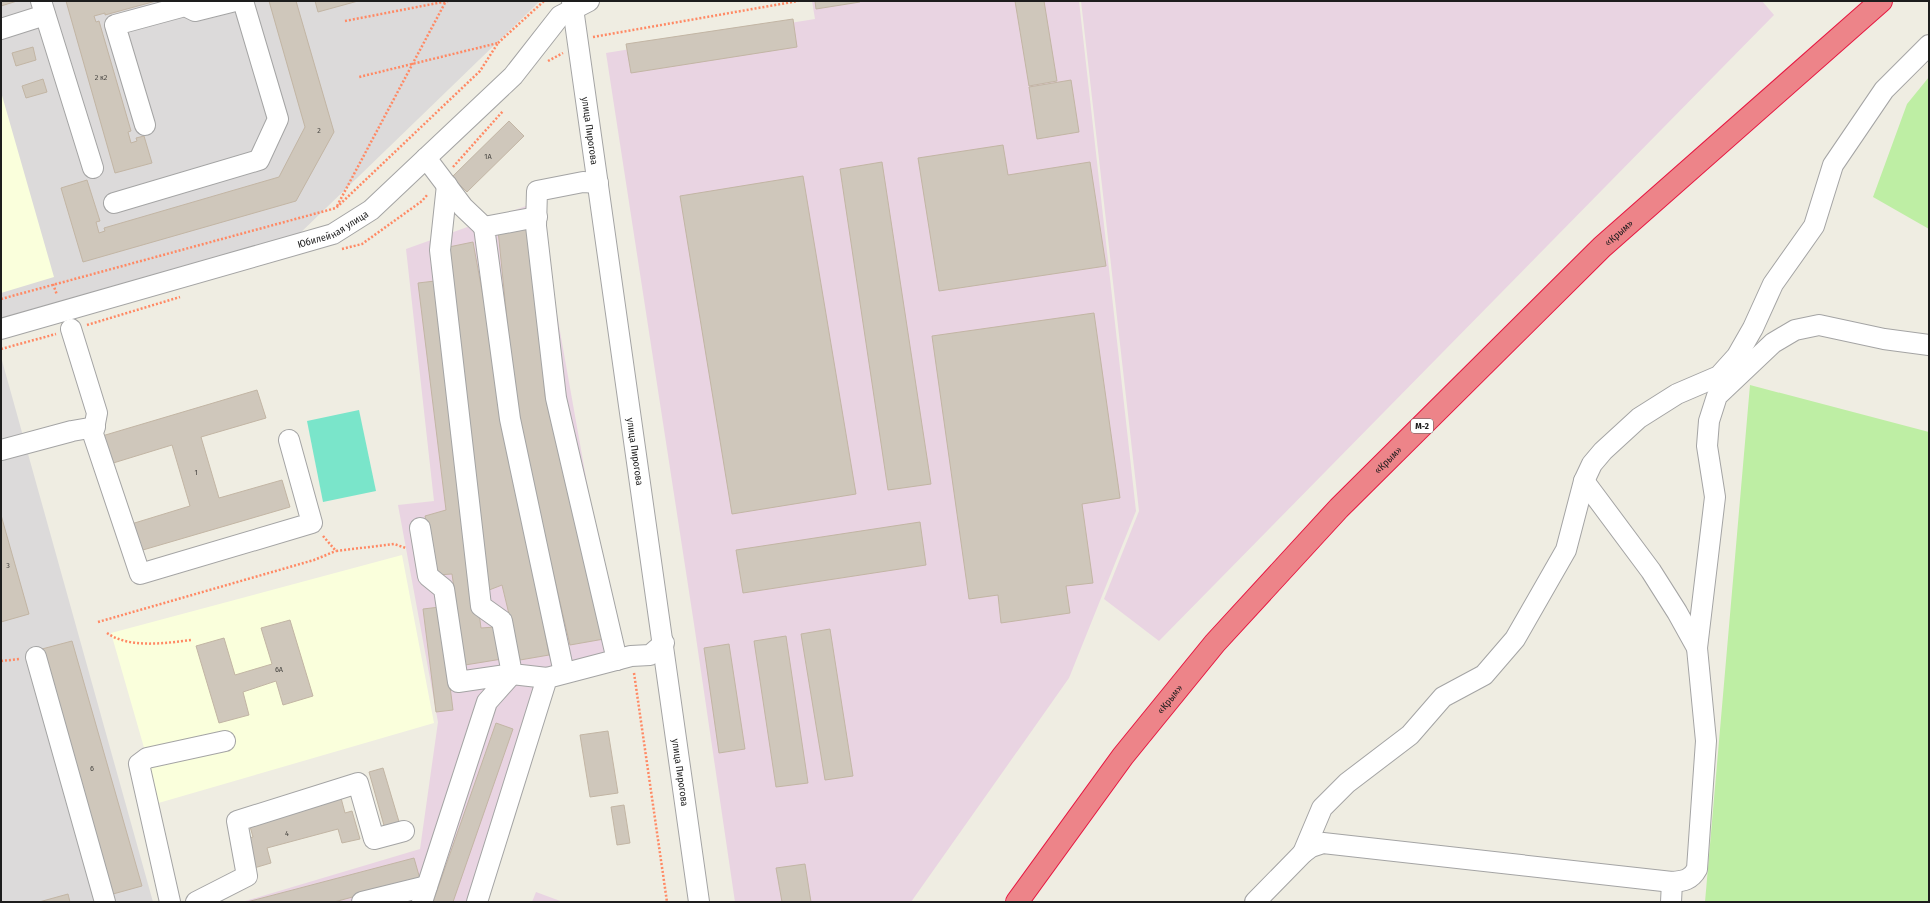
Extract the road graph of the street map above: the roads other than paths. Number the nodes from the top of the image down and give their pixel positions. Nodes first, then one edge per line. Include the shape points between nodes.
1 (235, 1) edge
2 (244, 1) edge
3 (1881, 1) edge
4 (578, 3) edge
5 (43, 8) edge
6 (1, 29) edge
7 (1929, 45) edge
8 (145, 125) dead end
9 (426, 158) junction
10 (93, 168) dead end
11 (598, 183) junction
12 (447, 185) junction
13 (114, 203) dead end
14 (537, 217) junction
15 (484, 227) junction
16 (1753, 328) junction
17 (1, 329) edge
18 (71, 329) dead end
19 (1773, 343) junction
20 (1929, 345) edge
21 (95, 427) junction
22 (289, 440) dead end
23 (1, 450) edge
24 (1584, 482) junction
25 (420, 528) dead end
26 (664, 643) junction
27 (1697, 648) junction
28 (36, 657) dead end
29 (624, 658) junction
30 (512, 674) junction
31 (555, 676) junction
32 (225, 741) dead end
33 (404, 831) dead end
34 (1303, 853) junction
35 (1672, 882) junction
36 (424, 894) edge
37 (104, 902) edge
38 (170, 902) edge
39 (196, 902) edge
40 (362, 902) edge
41 (477, 902) edge
42 (699, 902) edge
43 (1017, 902) edge
44 (1255, 902) edge
45 (1671, 902) edge

1 - 8 street via 195,11 185,6 115,25
2 - 13 street via 278,119 259,160
3 - 43 highway, «Крым» / М-2 via 1602,247 1339,508 1210,649 1123,756
4 - 9 street, Юбилейная улица via 560,16 512,76
4 - 11 street, улица Пирогова
5 - 6 street
5 - 10 street
7 - 16 street via 1884,90 1832,165 1814,226 1774,284
9 - 12 street
9 - 17 street, Юбилейная улица via 371,210 333,234
11 - 14 street via 583,182 537,191
11 - 26 street, улица Пирогова
12 - 15 street via 463,207
12 - 30 street via 440,250 481,606 502,621
14 - 15 street
14 - 29 street via 556,398
15 - 31 street via 510,419
16 - 19 street
16 - 24 street via 1737,356 1719,376 1676,394 1638,418 1592,464
18 - 21 street via 97,413
19 - 20 street via 1796,330 1819,325 1884,339
19 - 27 street via 1717,396 1709,421 1706,446 1715,497
21 - 22 street via 93,434 140,574 312,523
21 - 23 street
24 - 27 street via 1651,571 1678,612
24 - 34 street via 1566,550 1515,639 1484,674 1443,697 1410,735 1347,783 1322,808
25 - 30 street via 428,576 444,589 458,682
26 - 29 street via 650,655
26 - 42 street, улица Пирогова
27 - 35 street via 1706,741 1697,869 1687,880
28 - 37 street
29 - 31 street
30 - 31 street
30 - 36 street via 487,702
31 - 41 street
32 - 38 street via 147,758 139,764
33 - 39 street via 374,840 358,783 237,821 247,876
34 - 35 street via 1312,846 1323,843
34 - 44 street
35 - 45 street
36 - 40 street

